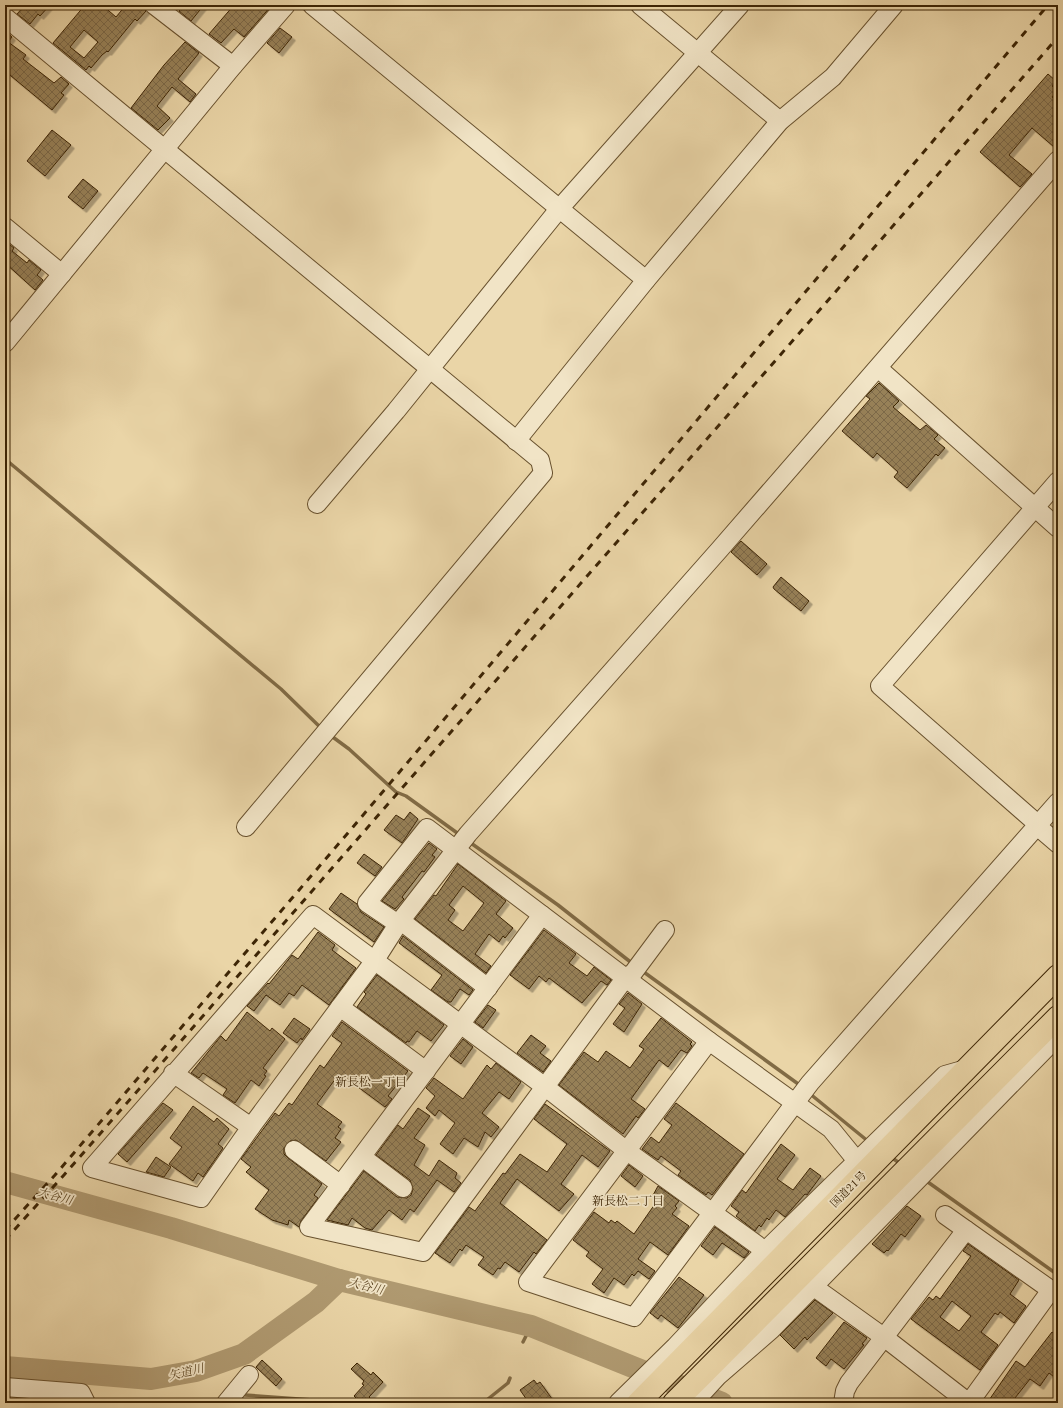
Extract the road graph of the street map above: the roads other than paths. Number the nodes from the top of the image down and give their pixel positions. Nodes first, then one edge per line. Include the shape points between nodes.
1 (16, 5) edge
2 (154, 5) edge
3 (286, 5) edge
4 (312, 5) edge
5 (640, 5) edge
6 (740, 5) edge
7 (894, 5) edge
8 (5, 16) edge
9 (698, 53) junction
10 (233, 66) junction
11 (780, 121) junction
12 (165, 149) junction
13 (1058, 160) edge
14 (559, 209) junction
15 (5, 227) edge
16 (62, 274) junction
17 (646, 280) junction
18 (5, 343) edge
19 (878, 368) junction
20 (429, 370) junction
21 (516, 441) junction
22 (1058, 481) edge
23 (317, 504) dead end
24 (1035, 508) junction
25 (1058, 528) edge
26 (1058, 802) edge
27 (1037, 826) junction
28 (246, 827) dead end
29 (462, 843) junction
30 (1058, 844) edge
31 (542, 915) junction
32 (400, 923) junction
33 (665, 930) dead end
34 (374, 960) junction
35 (633, 971) junction
36 (1058, 976) edge
37 (488, 988) junction
38 (340, 1007) junction
39 (1058, 1017) edge
40 (460, 1025) junction
41 (1058, 1036) edge
42 (709, 1041) junction
43 (967, 1068) junction
44 (426, 1071) junction
45 (173, 1073) junction
46 (544, 1086) junction
47 (802, 1093) junction
48 (251, 1127) junction
49 (294, 1150) dead end
50 (627, 1151) junction
51 (362, 1157) junction
52 (867, 1160) junction
53 (914, 1177) junction
54 (341, 1185) junction
55 (403, 1188) dead end
56 (712, 1214) junction
57 (945, 1215) dead end
58 (966, 1230) junction
59 (768, 1253) junction
60 (810, 1285) junction
61 (1055, 1292) edge
62 (884, 1338) junction
63 (678, 1353) junction
64 (250, 1375) dead end
65 (711, 1375) junction
66 (5, 1387) edge
67 (630, 1400) edge
68 (86, 1403) edge
69 (226, 1403) edge
70 (674, 1403) edge
71 (693, 1403) edge
72 (843, 1403) edge

1 - 8 street
2 - 10 street
3 - 10 street
4 - 14 street
5 - 9 street
6 - 9 street
7 - 11 street via 833,77
8 - 12 street
9 - 11 street
9 - 14 street
10 - 12 street
11 - 17 street
12 - 16 street
12 - 20 street
13 - 19 street
14 - 17 street
14 - 20 street
15 - 16 street
16 - 18 street
17 - 21 street
19 - 24 street
19 - 29 street
20 - 21 street
20 - 23 street
21 - 28 street via 540,460 543,473
22 - 24 street
24 - 25 street
24 - 27 street via 880,686
26 - 27 street
27 - 30 street
27 - 47 street
29 - 31 street
29 - 32 street
29 - 32 street via 427,828 367,902
31 - 35 street
31 - 37 street
32 - 34 street
32 - 37 street
33 - 35 street
34 - 38 street
34 - 40 street
34 - 45 street via 313,915
35 - 42 street
35 - 46 street
36 - 43 highway, 国道21号
37 - 40 street
38 - 44 street
38 - 48 street
39 - 53 highway via 926,1150
40 - 44 street
40 - 46 street
41 - 53 street
42 - 47 street
42 - 50 street
43 - 52 highway, 国道21号 via 904,1132
43 - 52 street via 945,1075
44 - 51 street
45 - 48 street
45 - 48 street via 92,1168 201,1198
46 - 50 street
46 - 54 street via 423,1252 309,1227
47 - 52 street via 831,1129
47 - 56 street
49 - 54 street
50 - 56 street
50 - 56 street via 528,1282 634,1317
51 - 54 street
51 - 55 street
52 - 59 street
52 - 63 highway, 国道21号
53 - 60 street
53 - 65 highway
56 - 59 street
57 - 58 street
58 - 61 street
58 - 62 street
59 - 63 street
60 - 62 street
60 - 65 street via 771,1330
61 - 62 street via 969,1403
62 - 72 street via 849,1382
63 - 67 highway, 国道21号
64 - 69 street
65 - 70 highway
65 - 71 street
66 - 68 street via 81,1393

